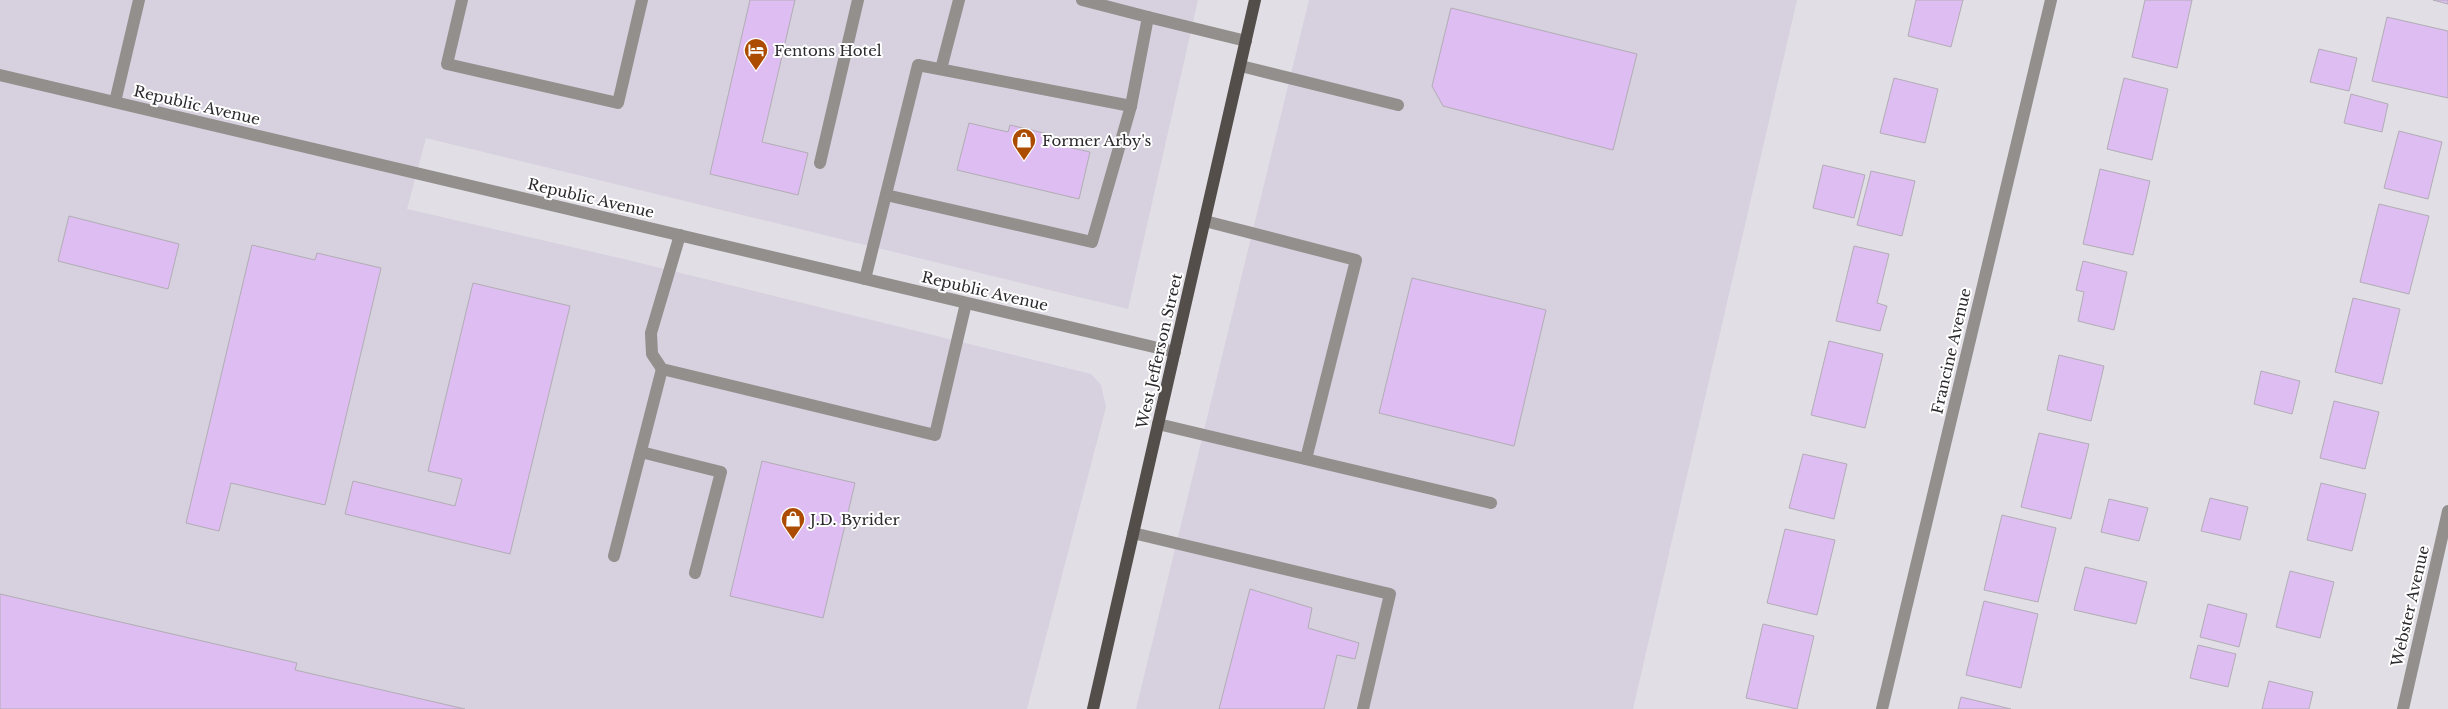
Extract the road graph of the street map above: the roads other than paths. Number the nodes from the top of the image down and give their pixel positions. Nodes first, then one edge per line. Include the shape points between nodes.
1 (139, 0) edge
2 (462, 0) edge
3 (642, 0) edge
4 (858, 0) edge
5 (959, 0) edge
6 (1082, 0) edge
7 (1255, 0) edge
8 (2051, 0) edge
9 (1148, 17) junction
10 (1246, 41) junction
11 (1241, 66) junction
12 (941, 69) junction
13 (0, 75) edge
14 (115, 102) junction
15 (1131, 106) junction
16 (1398, 106) dead end
17 (820, 163) dead end
18 (886, 195) junction
19 (1205, 220) junction
20 (680, 235) junction
21 (865, 279) junction
22 (966, 303) junction
23 (1175, 352) junction
24 (662, 369) junction
25 (1158, 424) junction
26 (641, 452) junction
27 (1306, 459) junction
28 (1491, 503) dead end
29 (2448, 511) edge
30 (1133, 533) junction
31 (614, 556) dead end
32 (696, 573) dead end
33 (1093, 709) edge
34 (1363, 709) edge
35 (1882, 709) edge
36 (2403, 709) edge

1 - 14 street
2 - 3 street via 447,64 618,103
4 - 17 street
5 - 12 street
6 - 9 street
7 - 10 main road, West Jefferson Street
8 - 35 street, Francine Avenue
9 - 10 street
9 - 15 street
10 - 11 main road, West Jefferson Street
11 - 16 street
11 - 19 main road, West Jefferson Street
12 - 15 street
12 - 18 street via 918,65
13 - 14 street, Republic Avenue
14 - 20 street, Republic Avenue
15 - 18 street via 1092,242
18 - 21 street
19 - 23 main road, West Jefferson Street
19 - 27 street via 1356,260
20 - 21 street, Republic Avenue
20 - 24 street via 651,333 652,354
21 - 22 street, Republic Avenue
22 - 23 street, Republic Avenue
22 - 24 street via 935,435
23 - 25 main road, West Jefferson Street
24 - 26 street
25 - 27 street
25 - 30 main road, West Jefferson Street
26 - 31 street
26 - 32 street via 721,472
27 - 28 street
29 - 36 street, Webster Avenue
30 - 33 main road, West Jefferson Street
30 - 34 street via 1390,594

